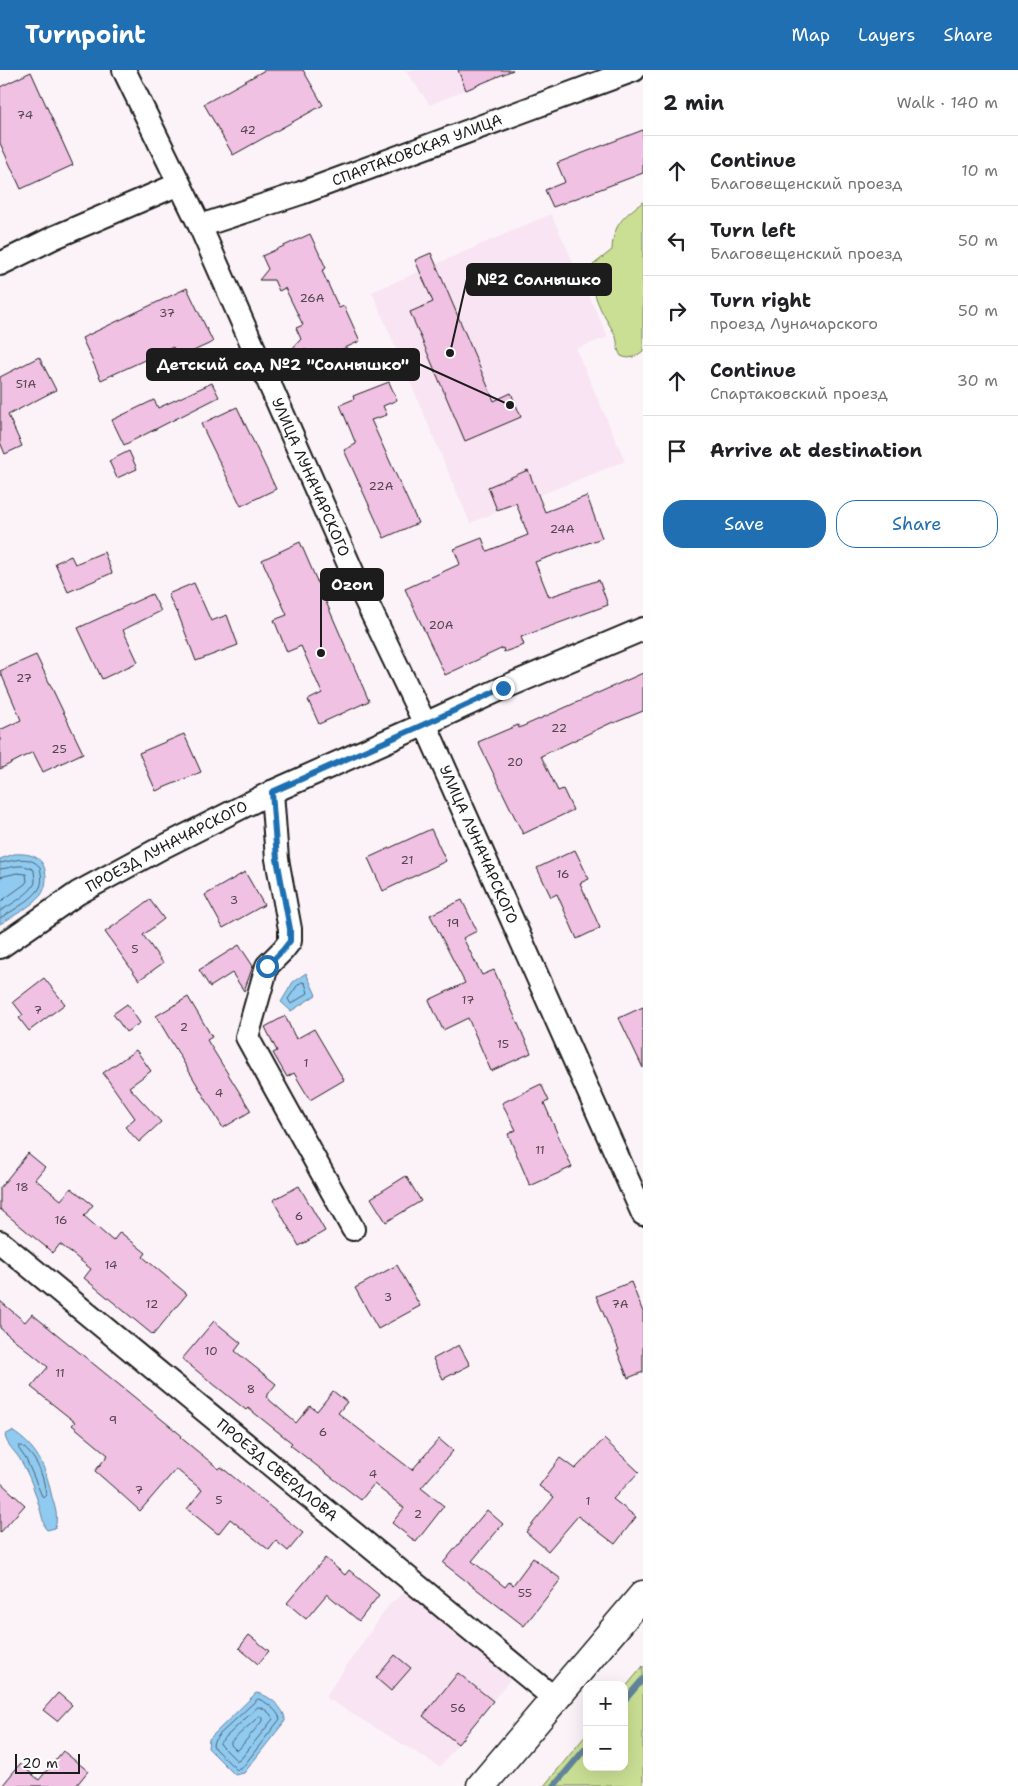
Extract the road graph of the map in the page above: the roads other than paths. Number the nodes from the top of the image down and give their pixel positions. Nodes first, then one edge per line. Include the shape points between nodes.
1 (124, 70) edge
2 (634, 70) edge
3 (179, 184) junction
4 (200, 226) junction
5 (0, 264) edge
6 (643, 629) edge
7 (425, 724) junction
8 (272, 792) junction
9 (0, 947) edge
10 (643, 1214) edge
11 (353, 1229) dead end
12 (0, 1242) edge
13 (643, 1596) edge
14 (554, 1698) junction
15 (481, 1786) edge

1 - 3 street, УЛИЦА ЛУНАЧАРСКОГО
2 - 4 street, СПАРТАКОВСКАЯ УЛИЦА via 301,193
3 - 4 street, УЛИЦА ЛУНАЧАРСКОГО
3 - 5 street
4 - 7 street, УЛИЦА ЛУНАЧАРСКОГО via 356,578
6 - 7 street, ПРОЕЗД ЛУНАЧАРСКОГО
7 - 8 street, ПРОЕЗД ЛУНАЧАРСКОГО
7 - 10 street, УЛИЦА ЛУНАЧАРСКОГО
8 - 9 street, ПРОЕЗД ЛУНАЧАРСКОГО via 78,893
8 - 11 street via 277,859 290,941 267,966 248,1037
12 - 14 street, ПРОЕЗД СВЕРДЛОВА
13 - 14 main road
14 - 15 main road

